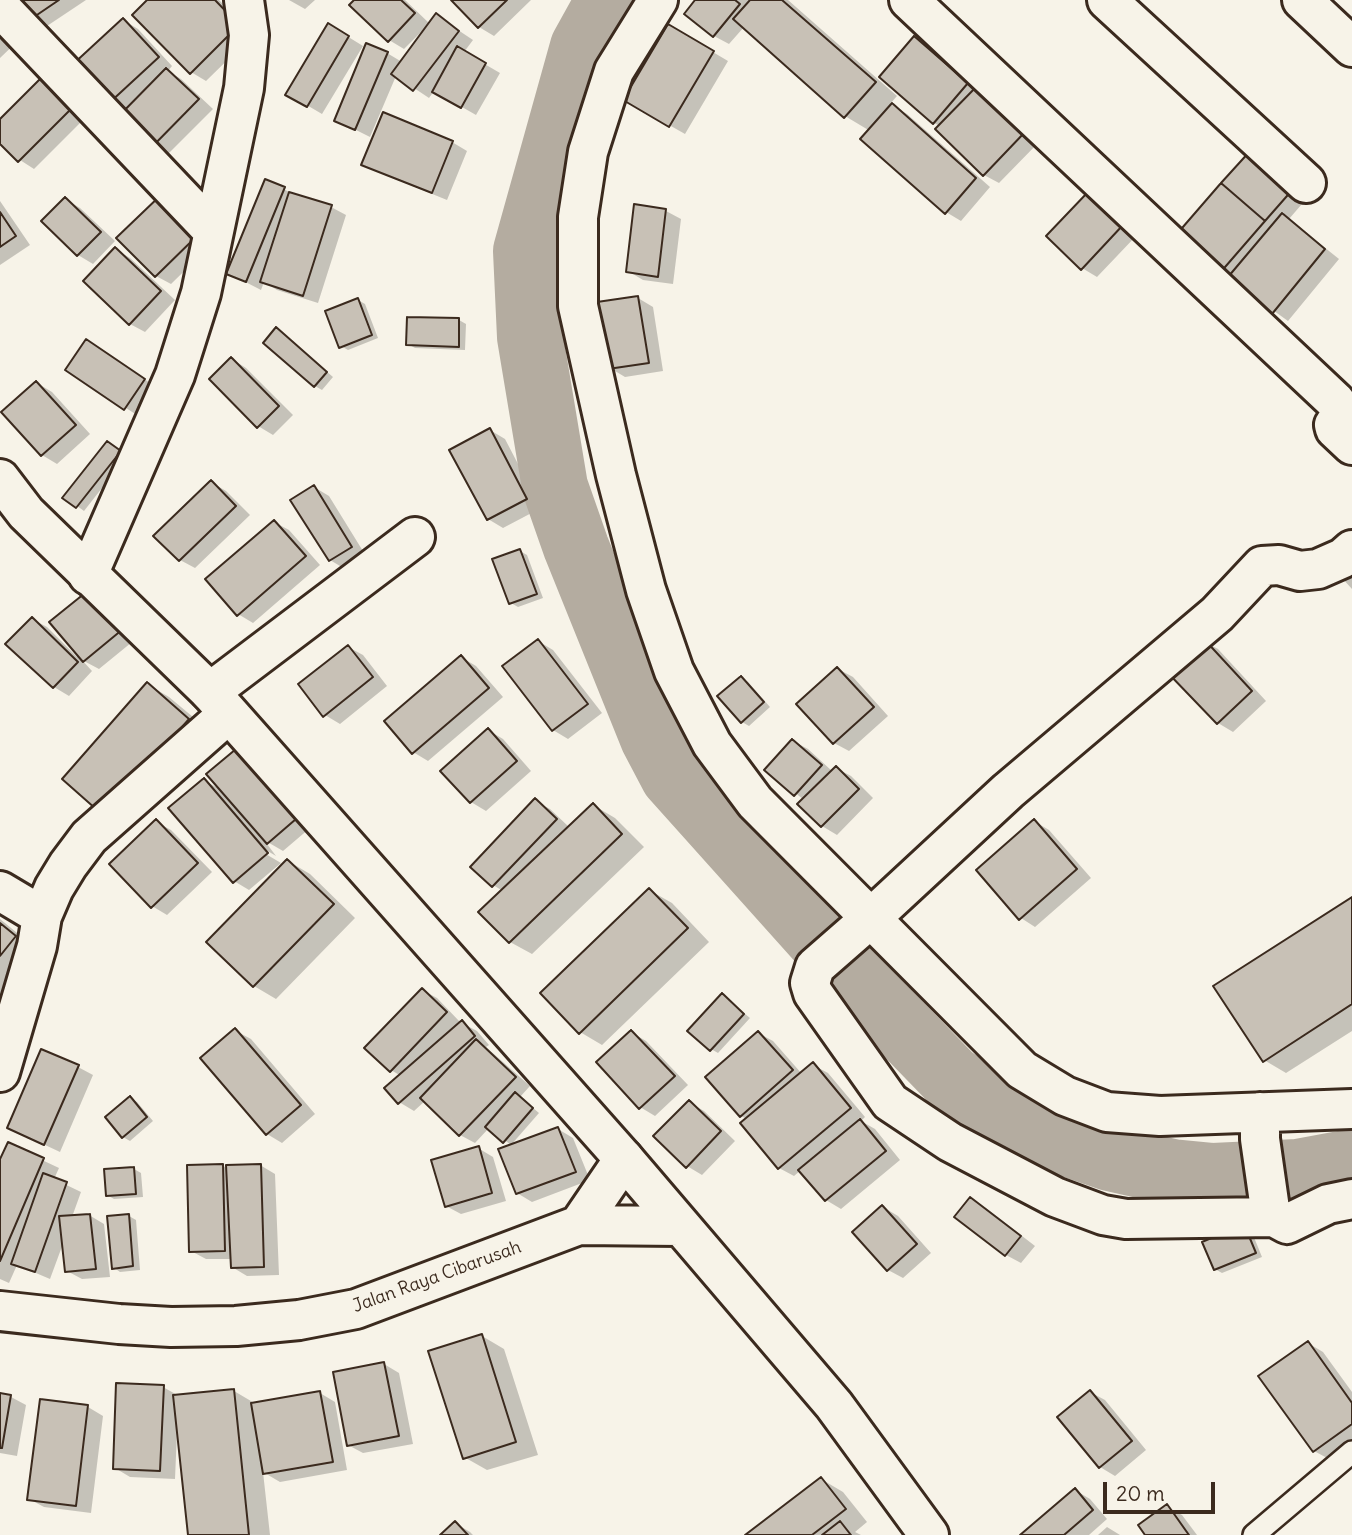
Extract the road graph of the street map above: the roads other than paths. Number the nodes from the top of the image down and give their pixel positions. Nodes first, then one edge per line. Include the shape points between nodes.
1 (244, 0) edge
2 (658, 0) edge
3 (909, 0) edge
4 (1107, 0) edge
5 (1302, 0) edge
6 (0, 7) edge
7 (1352, 47) edge
8 (1306, 183) dead end
9 (213, 231) junction
10 (1352, 445) edge
11 (0, 479) edge
12 (415, 537) dead end
13 (1352, 550) edge
14 (88, 575) junction
15 (219, 703) junction
16 (0, 891) edge
17 (42, 916) junction
18 (860, 928) junction
19 (0, 1072) edge
20 (1352, 1109) edge
21 (1260, 1125) junction
22 (624, 1159) junction
23 (1352, 1199) edge
24 (1272, 1213) junction
25 (579, 1225) junction
26 (680, 1226) junction
27 (0, 1311) edge
28 (1352, 1452) edge
29 (929, 1535) edge
30 (1254, 1535) edge

1 - 9 street via 249,35 244,88
2 - 18 street via 614,71 588,152 578,217 578,306 646,590 674,671 712,744
3 - 10 street via 1335,401 1341,415 1335,429
4 - 8 street
5 - 7 street
6 - 9 street
9 - 14 street via 201,293 175,375
11 - 14 street via 26,513
12 - 15 street
13 - 18 street via 1318,569 1262,566 1217,614 1008,791
14 - 15 street
15 - 17 street via 89,837 54,888
15 - 22 street
16 - 17 street
17 - 19 street
18 - 21 street via 1022,1070 1065,1096 1107,1112
18 - 24 street via 820,963 810,983 890,1102 950,1142 1055,1197 1103,1215 1126,1219
20 - 21 street
21 - 24 street
22 - 25 street
22 - 26 street
23 - 24 street via 1328,1204 1287,1224
25 - 26 street, Jalan Raya Cibarusah
25 - 27 street, Jalan Raya Cibarusah via 356,1308 299,1320 172,1327
26 - 29 street via 834,1405
28 - 30 lane

